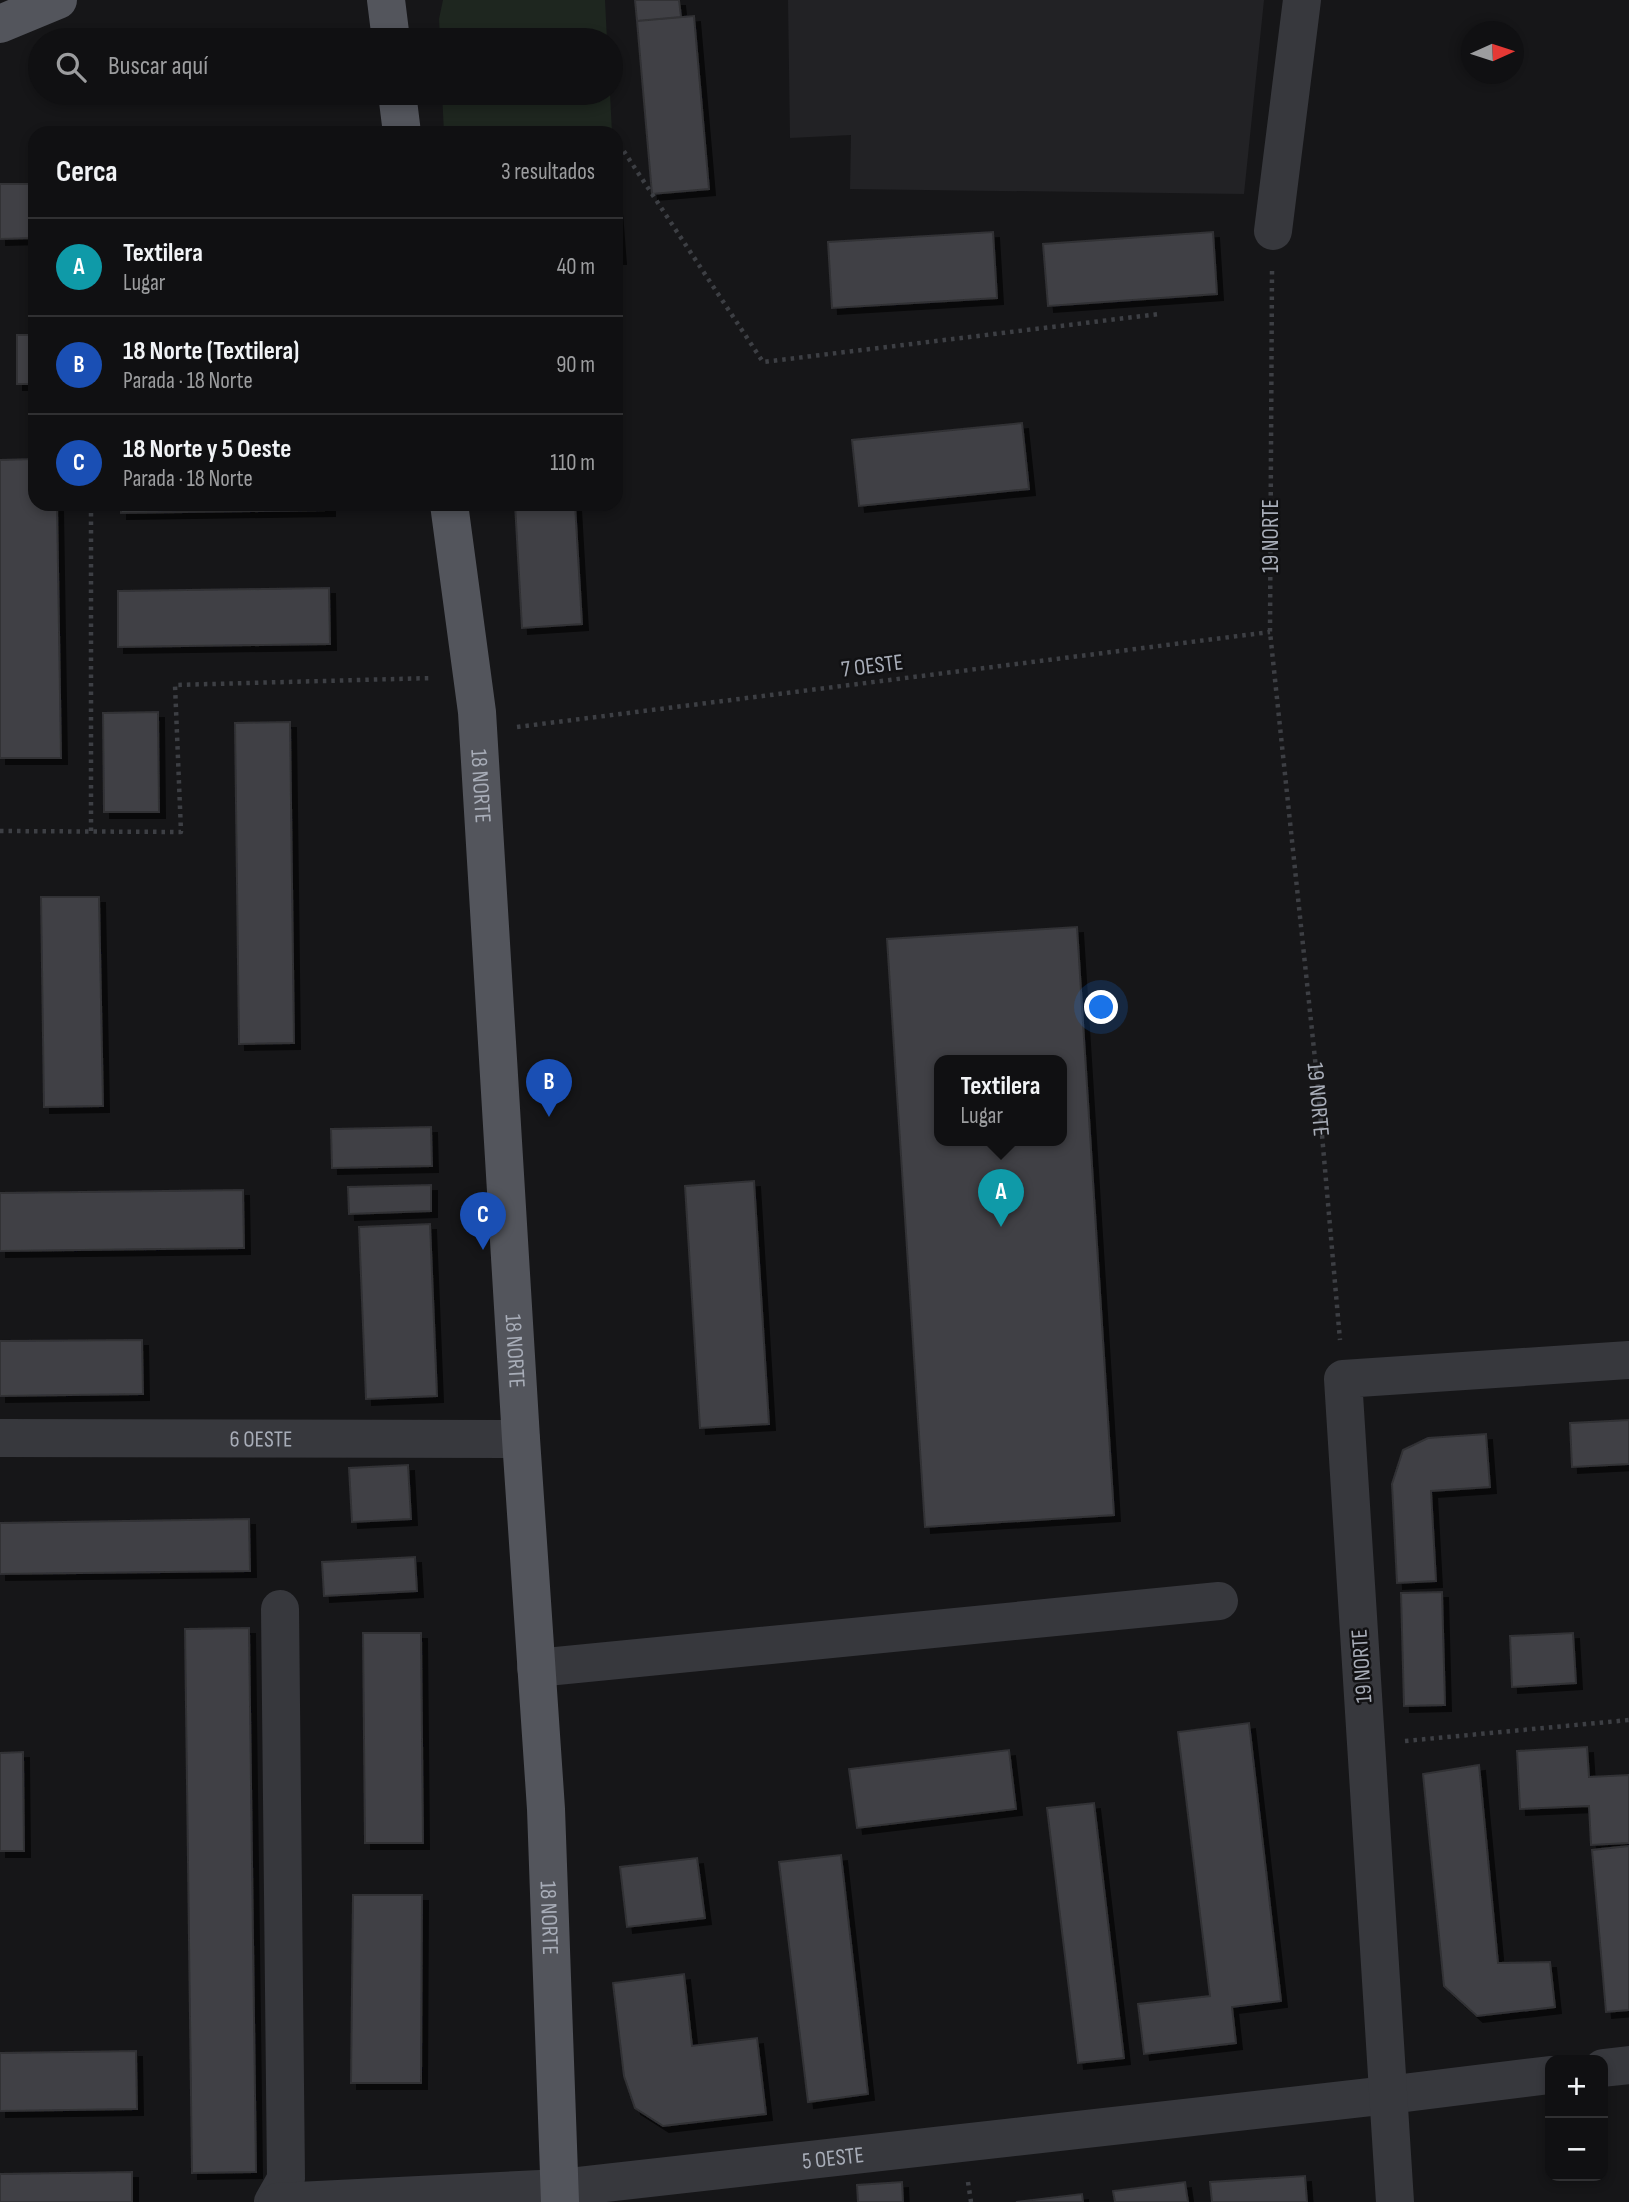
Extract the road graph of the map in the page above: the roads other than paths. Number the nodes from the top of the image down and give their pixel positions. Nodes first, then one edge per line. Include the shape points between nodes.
1 (58, 0) edge
2 (1302, 0) edge
3 (0, 24) edge
4 (398, 105) edge
5 (401, 126) edge
6 (1273, 231) road end
7 (450, 511) edge
8 (1629, 1360) edge
9 (0, 1438) edge
10 (521, 1439) junction
11 (1219, 1601) dead end
12 (280, 1609) dead end
13 (536, 1668) junction
14 (1629, 2065) edge
15 (1608, 2067) edge
16 (1545, 2076) edge
17 (1388, 2095) junction
18 (561, 2195) edge
19 (275, 2202) edge
20 (1395, 2202) edge

1 - 3 main road
2 - 6 street
4 - 5 main road
7 - 10 main road, 18 NORTE via 478,732
8 - 17 street, 19 NORTE via 1343,1379
9 - 10 street, 6 OESTE
10 - 13 main road, 18 NORTE
11 - 13 street
12 - 19 street via 286,2179
13 - 18 main road, 18 NORTE
14 - 15 street
16 - 17 street, 5 OESTE
17 - 18 street, 5 OESTE
17 - 20 street, 19 NORTE
18 - 19 street, 5 OESTE

